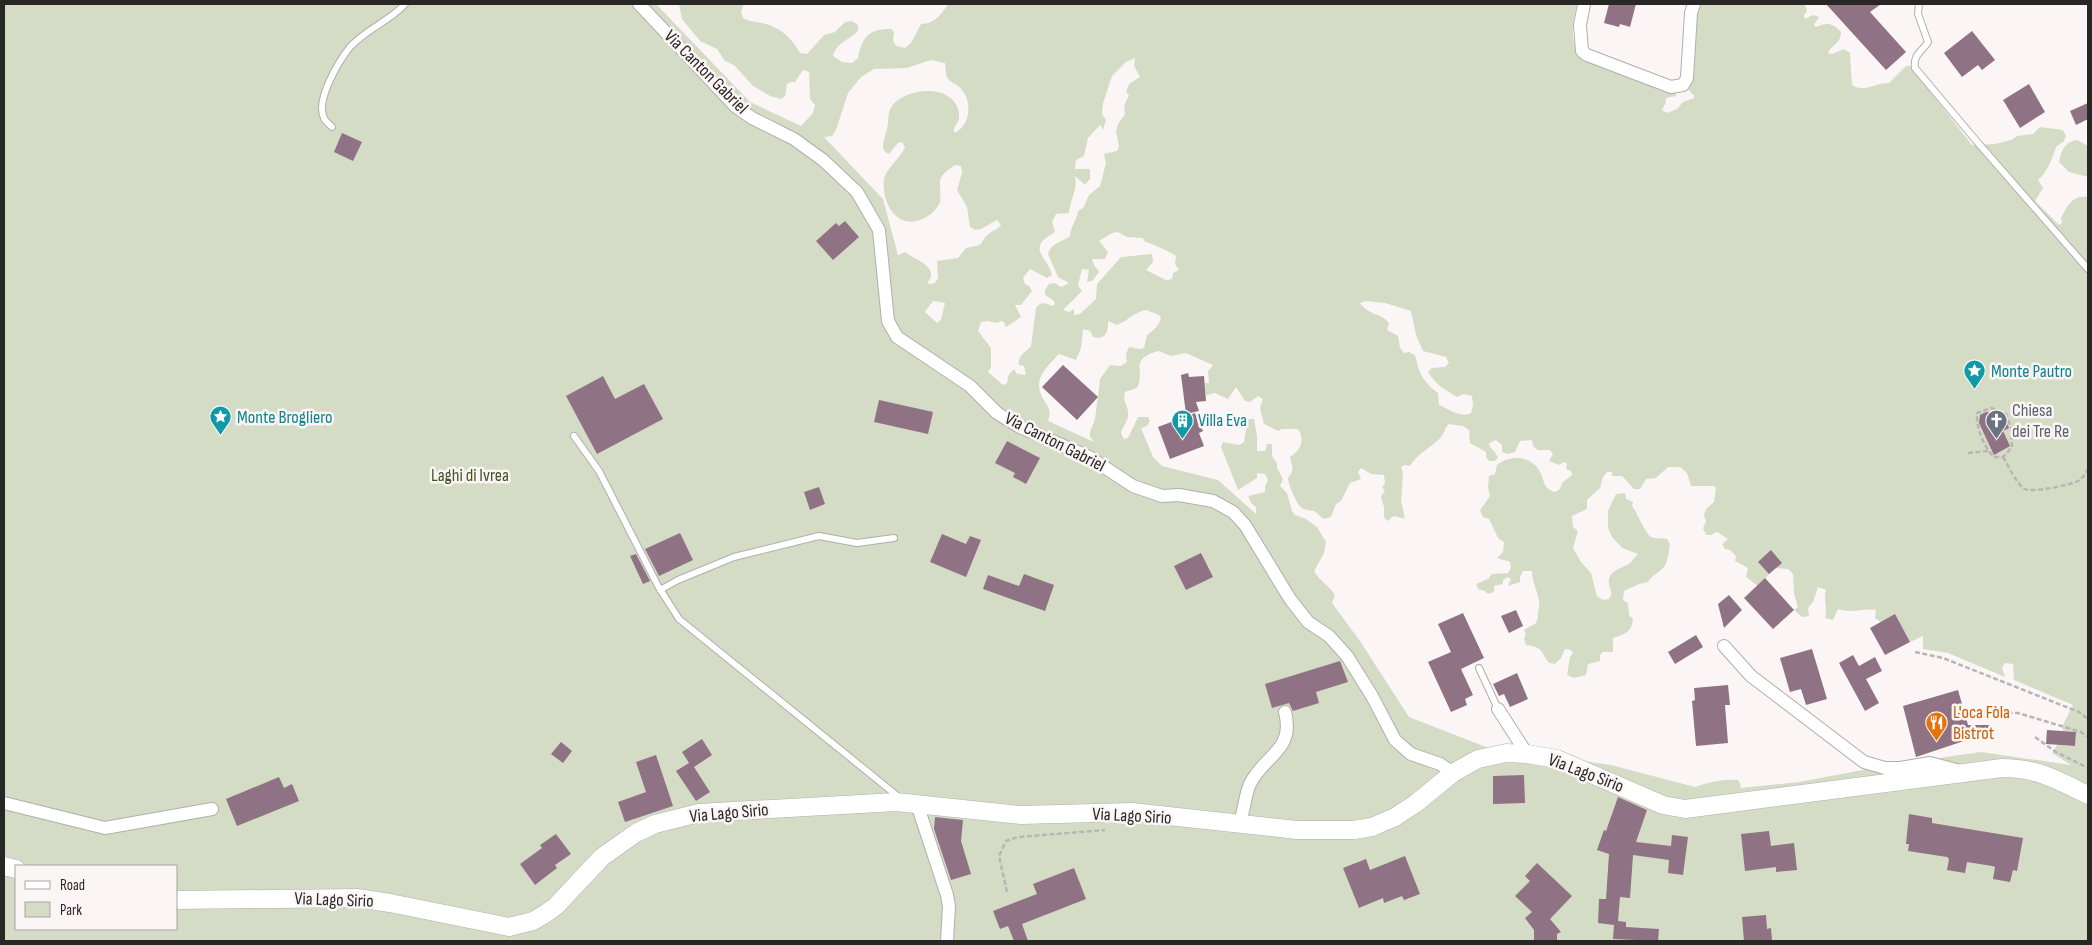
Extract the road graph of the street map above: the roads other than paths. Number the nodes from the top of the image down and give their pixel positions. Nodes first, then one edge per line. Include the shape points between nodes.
1 (405, 4) edge
2 (639, 4) edge
3 (1584, 4) edge
4 (1694, 4) edge
5 (1919, 4) edge
6 (332, 127) dead end
7 (2088, 269) edge
8 (574, 436) dead end
9 (894, 538) dead end
10 (660, 590) junction
11 (1724, 646) dead end
12 (1479, 668) dead end
13 (1498, 709) joint
14 (1285, 712) dead end
15 (1527, 754) junction
16 (1965, 772) junction
17 (1453, 774) junction
18 (2088, 795) edge
19 (906, 802) junction
20 (4, 804) edge
21 (212, 809) dead end
22 (1238, 825) junction
23 (178, 900) edge
24 (947, 941) edge

1 - 6 lane via 351,47 331,77 322,108 324,118
2 - 17 street, Via Canton Gabriel via 735,106 794,139 823,160 857,192 879,230 888,321 897,337 970,386 997,413 1018,426 1089,457 1133,486 1162,496 1179,495 1213,501 1233,512 1245,525 1290,600 1308,622 1329,636 1347,656 1395,740 1411,754 1440,764
3 - 4 street via 1580,25 1582,51 1671,87 1683,85 1687,78
5 - 7 lane via 1918,14 1928,42 1916,55 1916,68
8 - 10 lane via 599,471
9 - 10 lane via 857,544 818,536 734,557
10 - 19 lane via 679,620
11 - 16 street via 1751,676 1864,762 1885,768 1930,763
12 - 13 lane
13 - 15 street
14 - 22 street via 1289,725 1286,738 1280,750 1250,785
15 - 16 main road, Via Lago Sirio via 1557,759 1663,805 1685,809
15 - 17 main road, Via Lago Sirio via 1506,753 1478,759
16 - 18 main road, Via Lago Sirio via 2002,768 2042,772
17 - 22 main road, Via Lago Sirio via 1409,808 1372,827 1315,831
19 - 22 main road, Via Lago Sirio via 1021,815 1132,812
19 - 23 main road, Via Lago Sirio via 722,810 654,824 602,857 545,914 533,921 509,926 357,898
19 - 24 street via 947,895
20 - 21 street via 105,828

